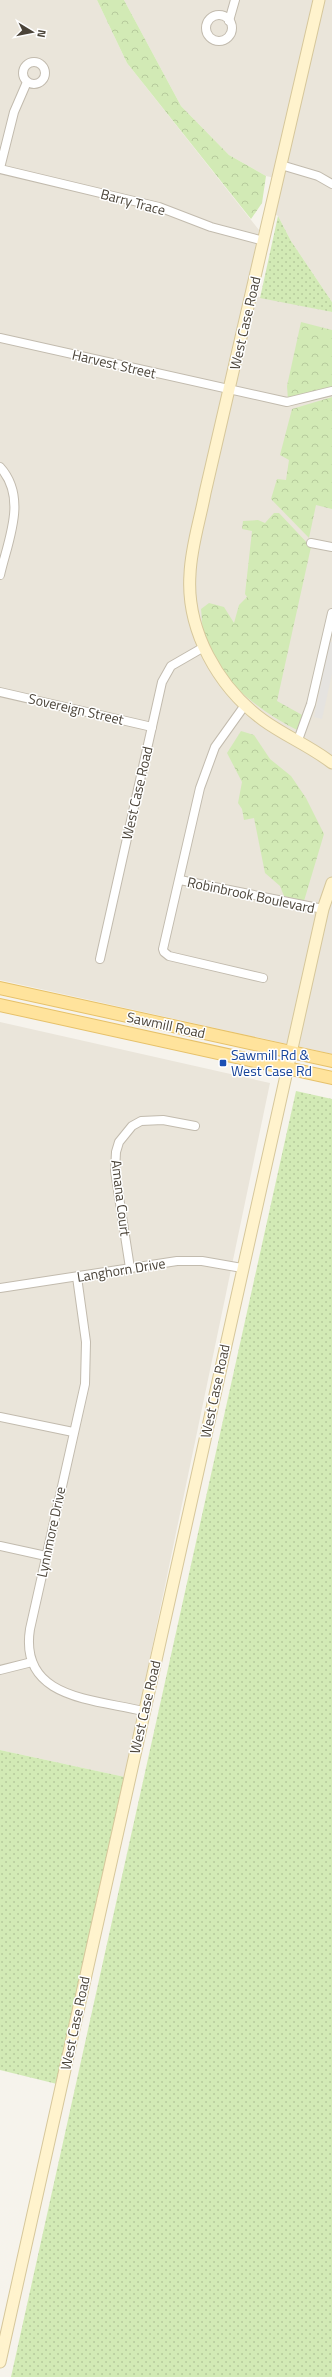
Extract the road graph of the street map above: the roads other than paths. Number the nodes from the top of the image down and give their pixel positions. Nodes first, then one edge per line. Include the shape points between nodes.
1 (235, 0) edge
2 (319, 0) edge
3 (229, 21) dead end
4 (27, 82) dead end
5 (281, 165) junction
6 (0, 168) edge
7 (332, 184) edge
8 (264, 241) junction
9 (0, 338) edge
10 (229, 390) junction
11 (332, 391) edge
12 (0, 467) edge
13 (311, 543) dead end
14 (332, 547) edge
15 (0, 575) edge
16 (332, 613) edge
17 (330, 629) edge
18 (204, 647) junction
19 (0, 692) edge
20 (245, 705) junction
21 (152, 727) junction
22 (298, 740) junction
23 (332, 763) edge
24 (180, 880) junction
25 (332, 883) edge
26 (322, 909) junction
27 (100, 959) dead end
28 (263, 978) dead end
29 (0, 988) edge
30 (0, 1005) edge
31 (290, 1052) junction
32 (332, 1061) edge
33 (286, 1069) junction
34 (332, 1078) edge
35 (195, 1126) dead end
36 (130, 1268) junction
37 (242, 1268) junction
38 (77, 1277) junction
39 (0, 1288) edge
40 (0, 1417) edge
41 (73, 1432) junction
42 (0, 1546) edge
43 (46, 1556) junction
44 (32, 1662) junction
45 (0, 1670) edge
46 (143, 1711) junction
47 (0, 2362) edge

1 - 3 street
2 - 5 main road, West Case Road
4 - 6 street via 14,112
5 - 7 street via 318,176
5 - 8 main road, West Case Road
6 - 8 street, Barry Trace via 159,207 211,227
8 - 10 main road, West Case Road
9 - 10 street, Harvest Street
10 - 11 street, Harvest Street via 287,402
10 - 18 main road, West Case Road via 189,575 196,624
12 - 15 street via 11,483 15,501
13 - 14 street
16 - 17 street
17 - 22 street via 312,704
18 - 20 main road, West Case Road via 222,679
18 - 21 street, West Case Road via 178,661 166,673
19 - 21 street, Sovereign Street
20 - 22 main road, West Case Road via 264,720
20 - 24 street, Robinbrook Boulevard via 215,747 207,766
21 - 27 street, West Case Road
22 - 23 main road, West Case Road
24 - 26 street, Robinbrook Boulevard
24 - 28 street, Robinbrook Boulevard via 164,952 169,956
25 - 26 main road, West Case Road
26 - 31 main road, West Case Road
29 - 31 main road, Sawmill Road
30 - 33 main road, Sawmill Road
31 - 32 main road, Sawmill Road
31 - 33 main road, West Case Road
33 - 34 main road, Sawmill Road
33 - 37 main road, West Case Road
35 - 36 street, Amana Court via 163,1120 141,1121 132,1126 119,1142 116,1171
36 - 37 street, Langhorn Drive via 190,1261
36 - 38 street, Langhorn Drive
37 - 46 main road, West Case Road
38 - 39 street, Langhorn Drive
38 - 41 street, Lynnmore Drive via 87,1361
40 - 41 street
41 - 43 street, Lynnmore Drive
42 - 43 street
43 - 44 street, Lynnmore Drive via 29,1637
44 - 45 street
44 - 46 street, Lynnmore Drive via 38,1675 58,1690
46 - 47 main road, West Case Road

